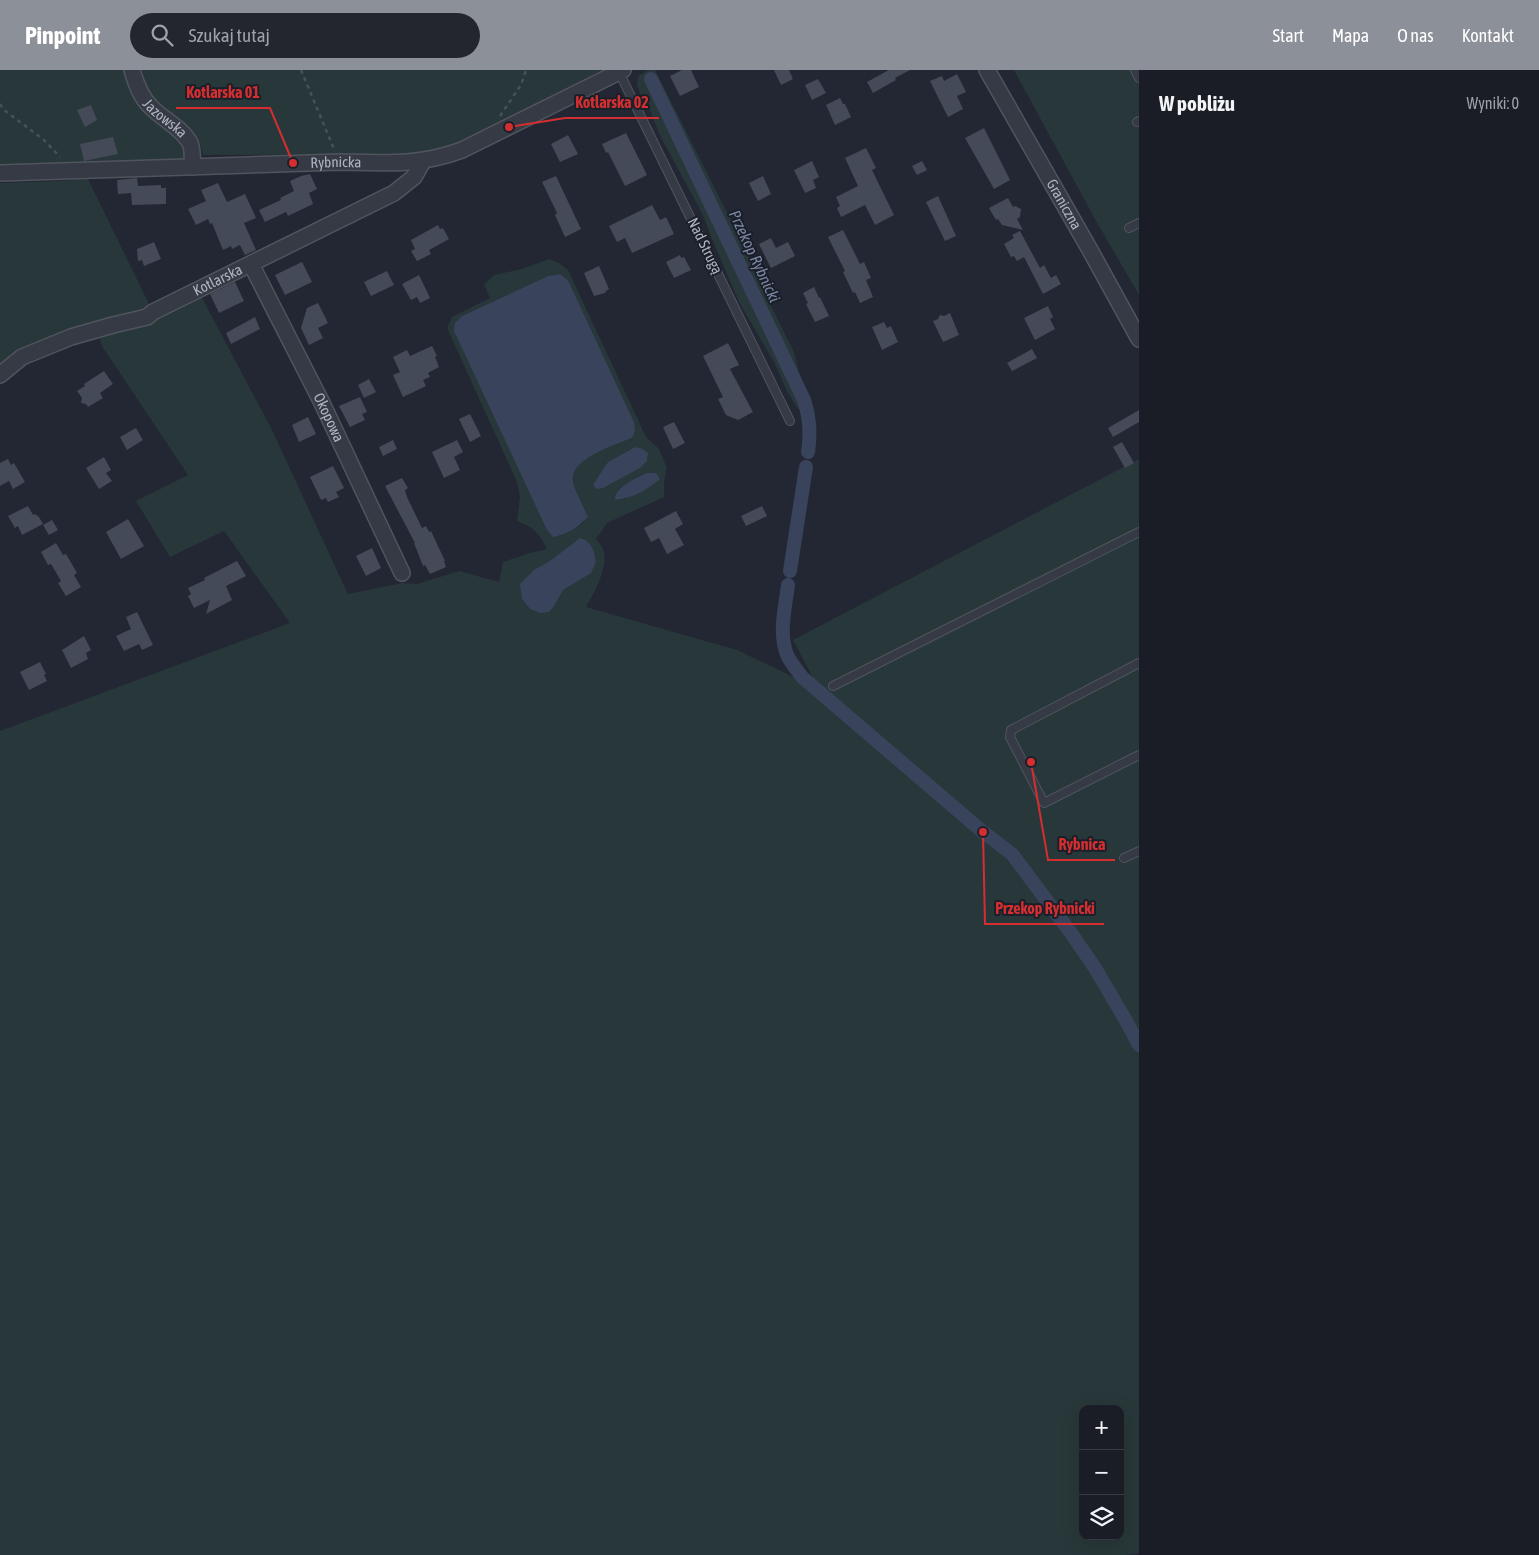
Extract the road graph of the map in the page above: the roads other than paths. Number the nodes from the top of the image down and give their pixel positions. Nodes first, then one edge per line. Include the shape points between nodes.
1 (132, 70) edge
2 (987, 70) edge
3 (1135, 70) edge
4 (621, 71) edge
5 (1139, 78) edge
6 (423, 161) junction
7 (193, 167) junction
8 (0, 173) edge
9 (1139, 223) edge
10 (1129, 228) dead end
11 (251, 264) junction
12 (1138, 336) edge
13 (0, 375) edge
14 (790, 422) dead end
15 (1139, 532) edge
16 (402, 573) dead end
17 (1139, 663) edge
18 (833, 686) dead end
19 (1139, 755) edge
20 (1139, 851) edge
21 (1124, 858) dead end

1 - 7 street, Jazowska via 144,100 190,144
2 - 12 street, Graniczna
3 - 5 lane
4 - 6 street, Rybnicka via 462,150
4 - 14 lane, Nad Strugą
6 - 7 street, Rybnicka
6 - 11 street, Kotlarska via 414,177 394,193
7 - 8 street, Rybnicka
9 - 10 lane
11 - 13 street, Kotlarska via 147,317 71,337 22,357
11 - 16 street, Okopowa via 322,403
15 - 18 lane
17 - 19 lane via 1011,730 1010,737 1044,803
20 - 21 lane

